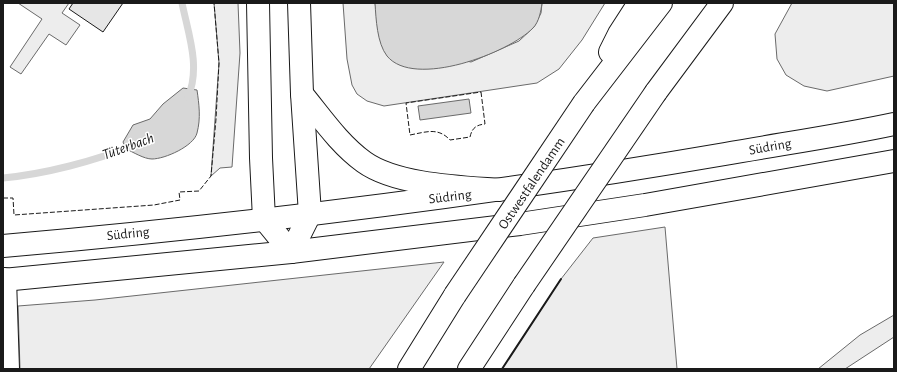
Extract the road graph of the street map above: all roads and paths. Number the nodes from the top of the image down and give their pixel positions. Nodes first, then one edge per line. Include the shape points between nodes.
1 (258, 3) edge
2 (299, 3) edge
3 (639, 3) edge
4 (661, 3) edge
5 (722, 3) edge
6 (302, 94) junction
7 (584, 103) junction
8 (894, 124) edge
9 (894, 161) edge
10 (500, 190) junction
11 (310, 214) junction
12 (264, 219) junction
13 (3, 246) edge
14 (291, 252) junction
15 (4, 280) edge
16 (8, 369) edge
17 (409, 369) edge
18 (469, 369) edge

1 - 12 main road
2 - 6 main road
3 - 7 main road via 619,34
4 - 7 main road, Ostwestfalendamm
5 - 18 main road, bridge via 656,92
6 - 10 main road via 341,142 366,163 390,174 421,182
6 - 11 main road
7 - 17 main road, Ostwestfalendamm, bridge via 455,295
8 - 10 main road, Südring via 645,168
9 - 14 main road via 645,205 520,224
10 - 11 main road, Südring
11 - 12 main road, Südring
11 - 14 main road
12 - 13 main road, Südring
12 - 14 main road
14 - 15 main road
15 - 16 main road

